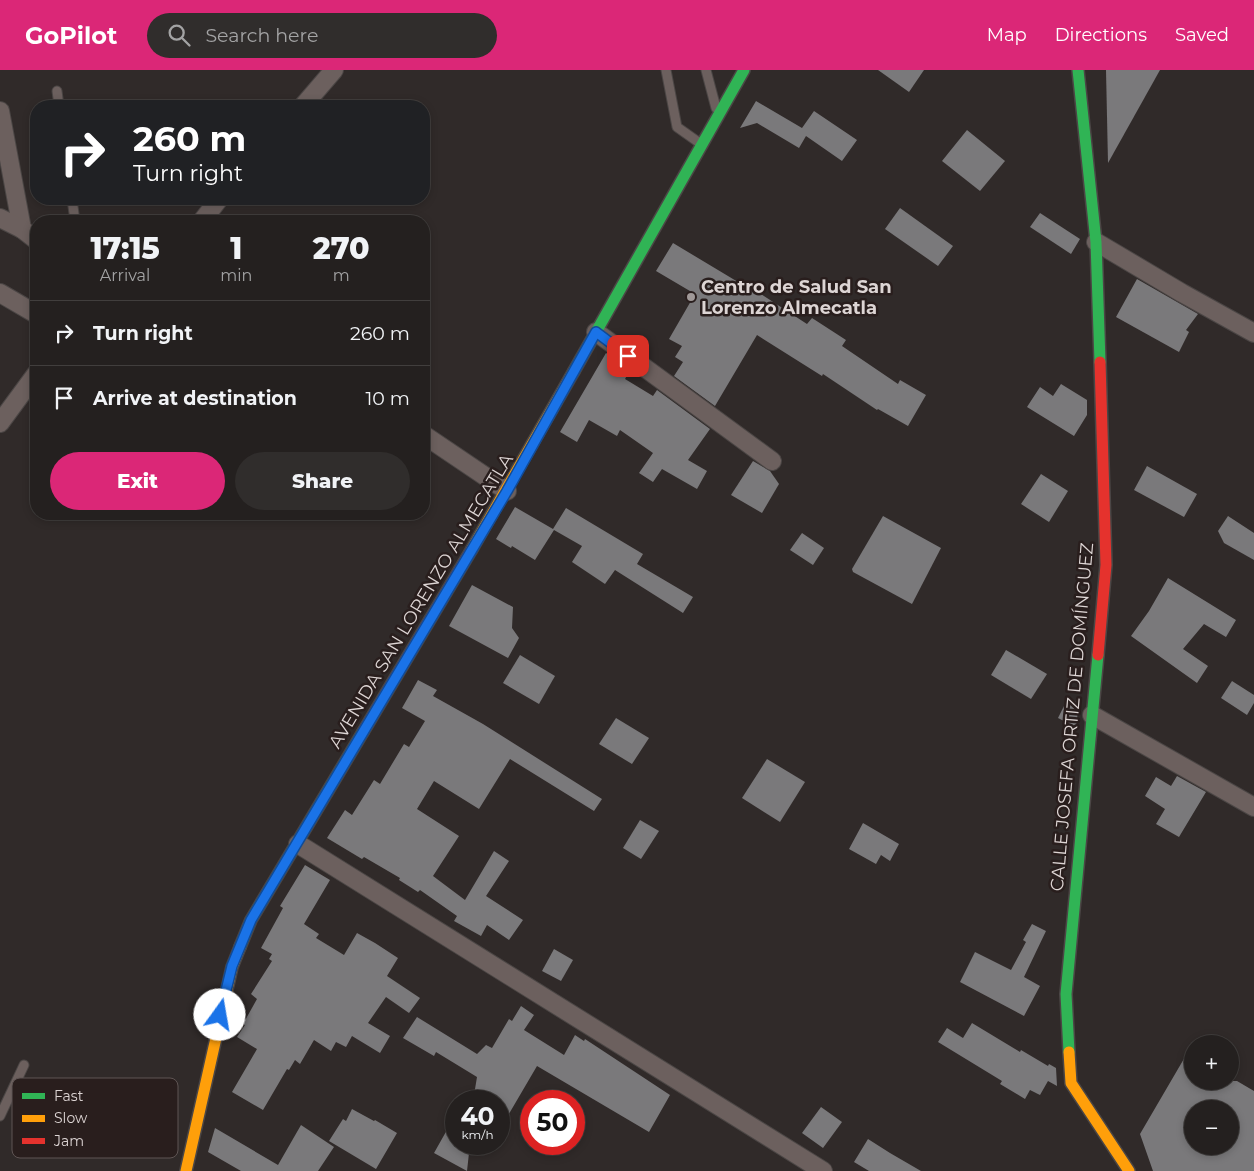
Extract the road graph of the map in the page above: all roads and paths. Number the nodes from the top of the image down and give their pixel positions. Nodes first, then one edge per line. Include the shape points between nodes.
1 (334, 70) edge
2 (666, 70) edge
3 (706, 70) edge
4 (744, 70) edge
5 (1078, 70) edge
6 (57, 91) dead end
7 (58, 100) edge
8 (308, 100) edge
9 (0, 111) edge
10 (718, 116) junction
11 (702, 144) junction
12 (214, 205) edge
13 (207, 215) edge
14 (0, 218) edge
15 (22, 229) junction
16 (30, 235) edge
17 (1096, 242) junction
18 (0, 292) edge
19 (30, 310) edge
20 (596, 332) junction
21 (1254, 333) edge
22 (30, 382) edge
23 (0, 423) edge
24 (430, 439) edge
25 (772, 461) dead end
26 (507, 491) junction
27 (1092, 715) junction
28 (1254, 807) edge
29 (298, 844) junction
30 (24, 1065) dead end
31 (18, 1078) edge
32 (12, 1090) edge
33 (0, 1116) edge
34 (186, 1171) edge
35 (823, 1171) edge
36 (1129, 1171) edge

1 - 8 street
2 - 11 lane via 677,127
3 - 10 lane
4 - 10 main road, AVENIDA SAN LORENZO ALMECATLA
5 - 17 main road, CALLE JOSEFA ORTIZ DE DOMÍNGUEZ
6 - 7 lane
9 - 15 street
10 - 11 main road, AVENIDA SAN LORENZO ALMECATLA
11 - 20 main road, AVENIDA SAN LORENZO ALMECATLA
12 - 13 street
14 - 15 street
15 - 16 street
17 - 21 street
17 - 27 main road, CALLE JOSEFA ORTIZ DE DOMÍNGUEZ via 1106,565
18 - 19 street
20 - 25 street
20 - 26 main road, AVENIDA SAN LORENZO ALMECATLA
22 - 23 street
24 - 26 street
26 - 29 main road, AVENIDA SAN LORENZO ALMECATLA
27 - 28 street
27 - 36 main road, CALLE JOSEFA ORTIZ DE DOMÍNGUEZ via 1066,994 1071,1082
29 - 34 main road, AVENIDA SAN LORENZO ALMECATLA via 251,920 232,966
29 - 35 street
30 - 31 lane
32 - 33 lane

